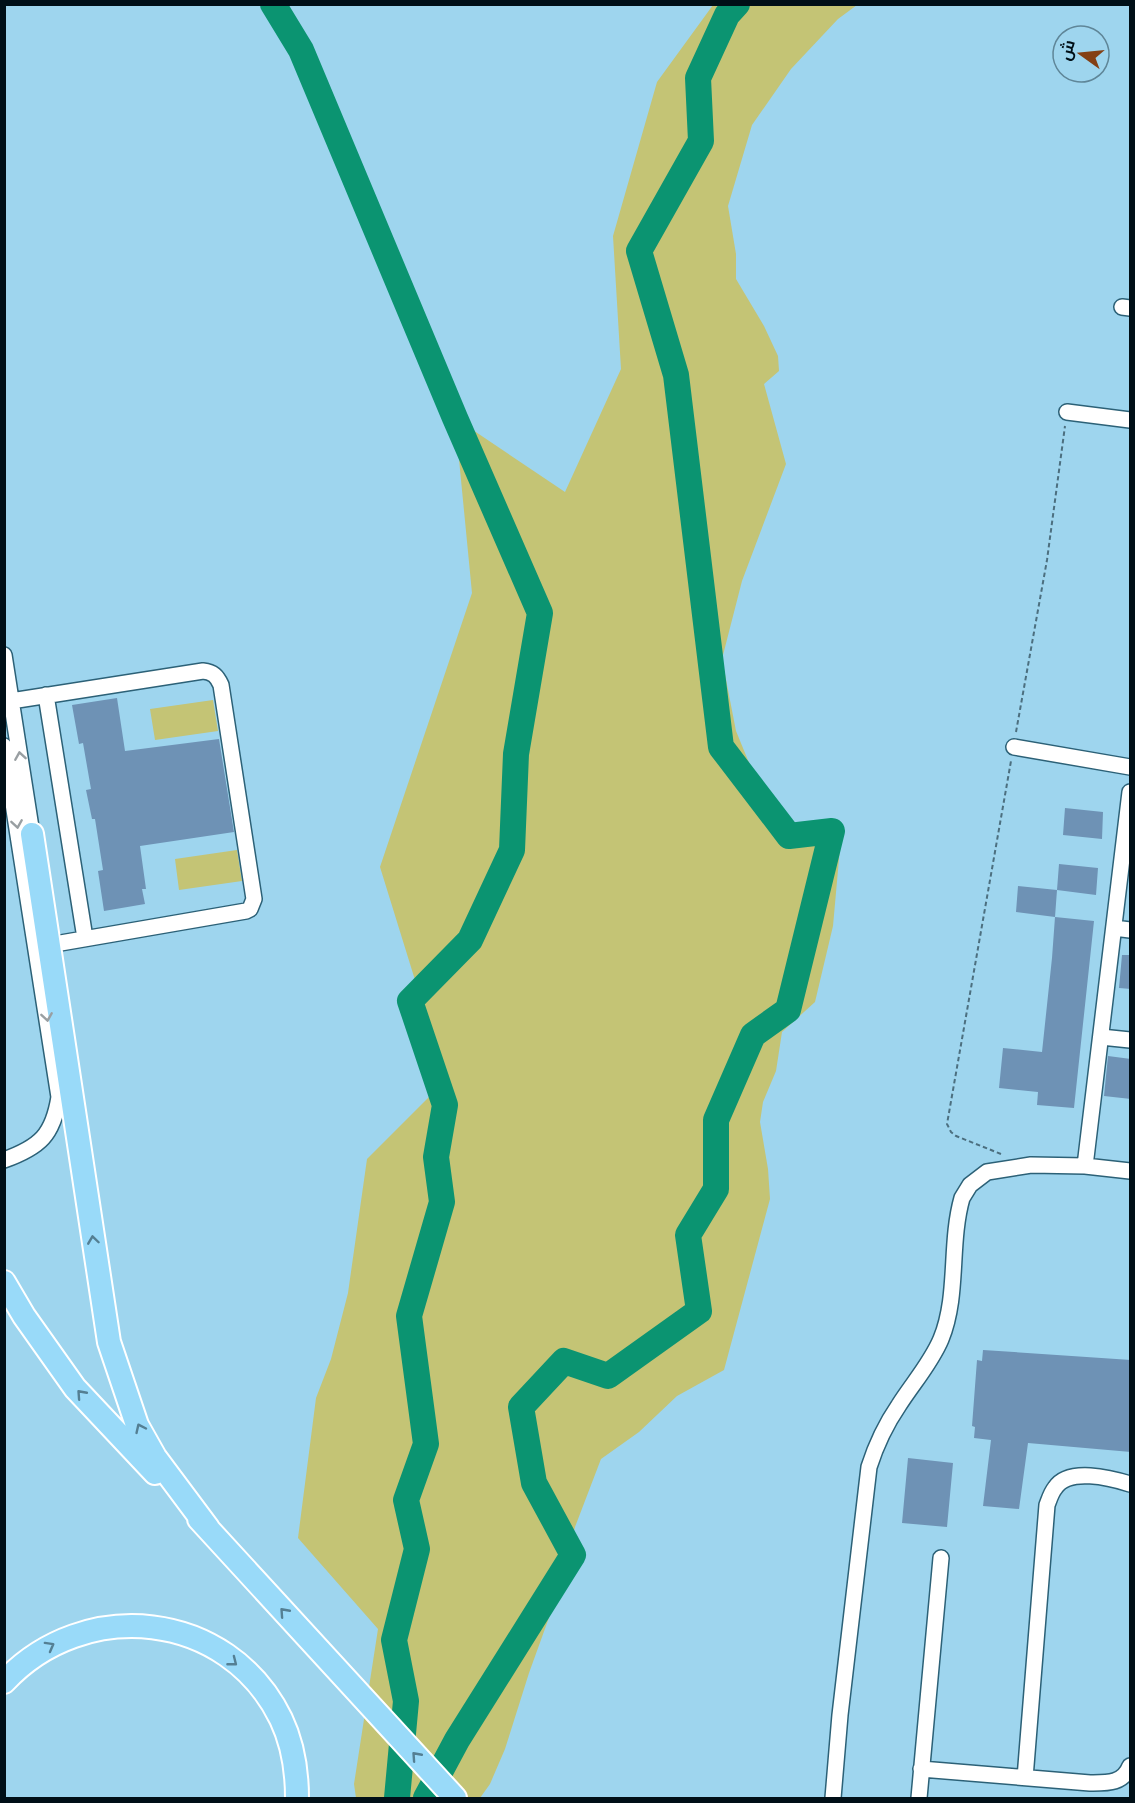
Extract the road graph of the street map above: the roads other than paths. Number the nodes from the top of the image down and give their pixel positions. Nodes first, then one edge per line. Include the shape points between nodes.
1 (1067, 412) road end
2 (1131, 420) edge
3 (4, 655) edge
4 (46, 695) junction
5 (12, 700) junction
6 (4, 746) edge
7 (1014, 747) road end
8 (1131, 767) edge
9 (1131, 792) edge
10 (1129, 822) edge
11 (32, 834) joint
12 (1114, 928) junction
13 (1131, 930) edge
14 (85, 938) junction
15 (49, 945) junction
16 (1101, 1037) junction
17 (1131, 1040) edge
18 (4, 1160) edge
19 (1085, 1167) junction
20 (1131, 1172) edge
21 (4, 1282) edge
22 (1131, 1484) edge
23 (208, 1528) junction
24 (941, 1558) dead end
25 (4, 1682) edge
26 (1131, 1766) edge
27 (921, 1769) junction
28 (1025, 1778) junction
29 (297, 1798) edge
30 (455, 1798) edge
31 (833, 1798) edge
32 (919, 1798) edge

1 - 2 street
3 - 5 street
4 - 5 street
4 - 14 street
4 - 14 street via 203,671 218,677 221,685 253,905 246,911
11 -> 5 street
6 -> 18 street via 58,1097 45,1137 27,1152
7 - 8 street
9 - 10 street
10 - 12 street
11 - 15 highway
12 - 13 street
12 - 16 street
14 - 15 street
23 -> 15 highway via 155,1457 137,1425 109,1342
16 - 17 street
16 - 19 street
19 - 20 street
19 - 31 street via 1031,1165 987,1172 975,1180 960,1206 948,1312 941,1338 886,1427 869,1467
23 -> 21 highway via 75,1388
22 - 28 street via 1107,1477 1069,1477 1056,1486 1047,1505
30 -> 23 highway
24 - 27 street
25 -> 29 highway via 48,1647 90,1630 132,1626 192,1637 230,1659 265,1692 291,1748
26 - 28 street via 1114,1783
27 - 28 street
27 - 32 street

